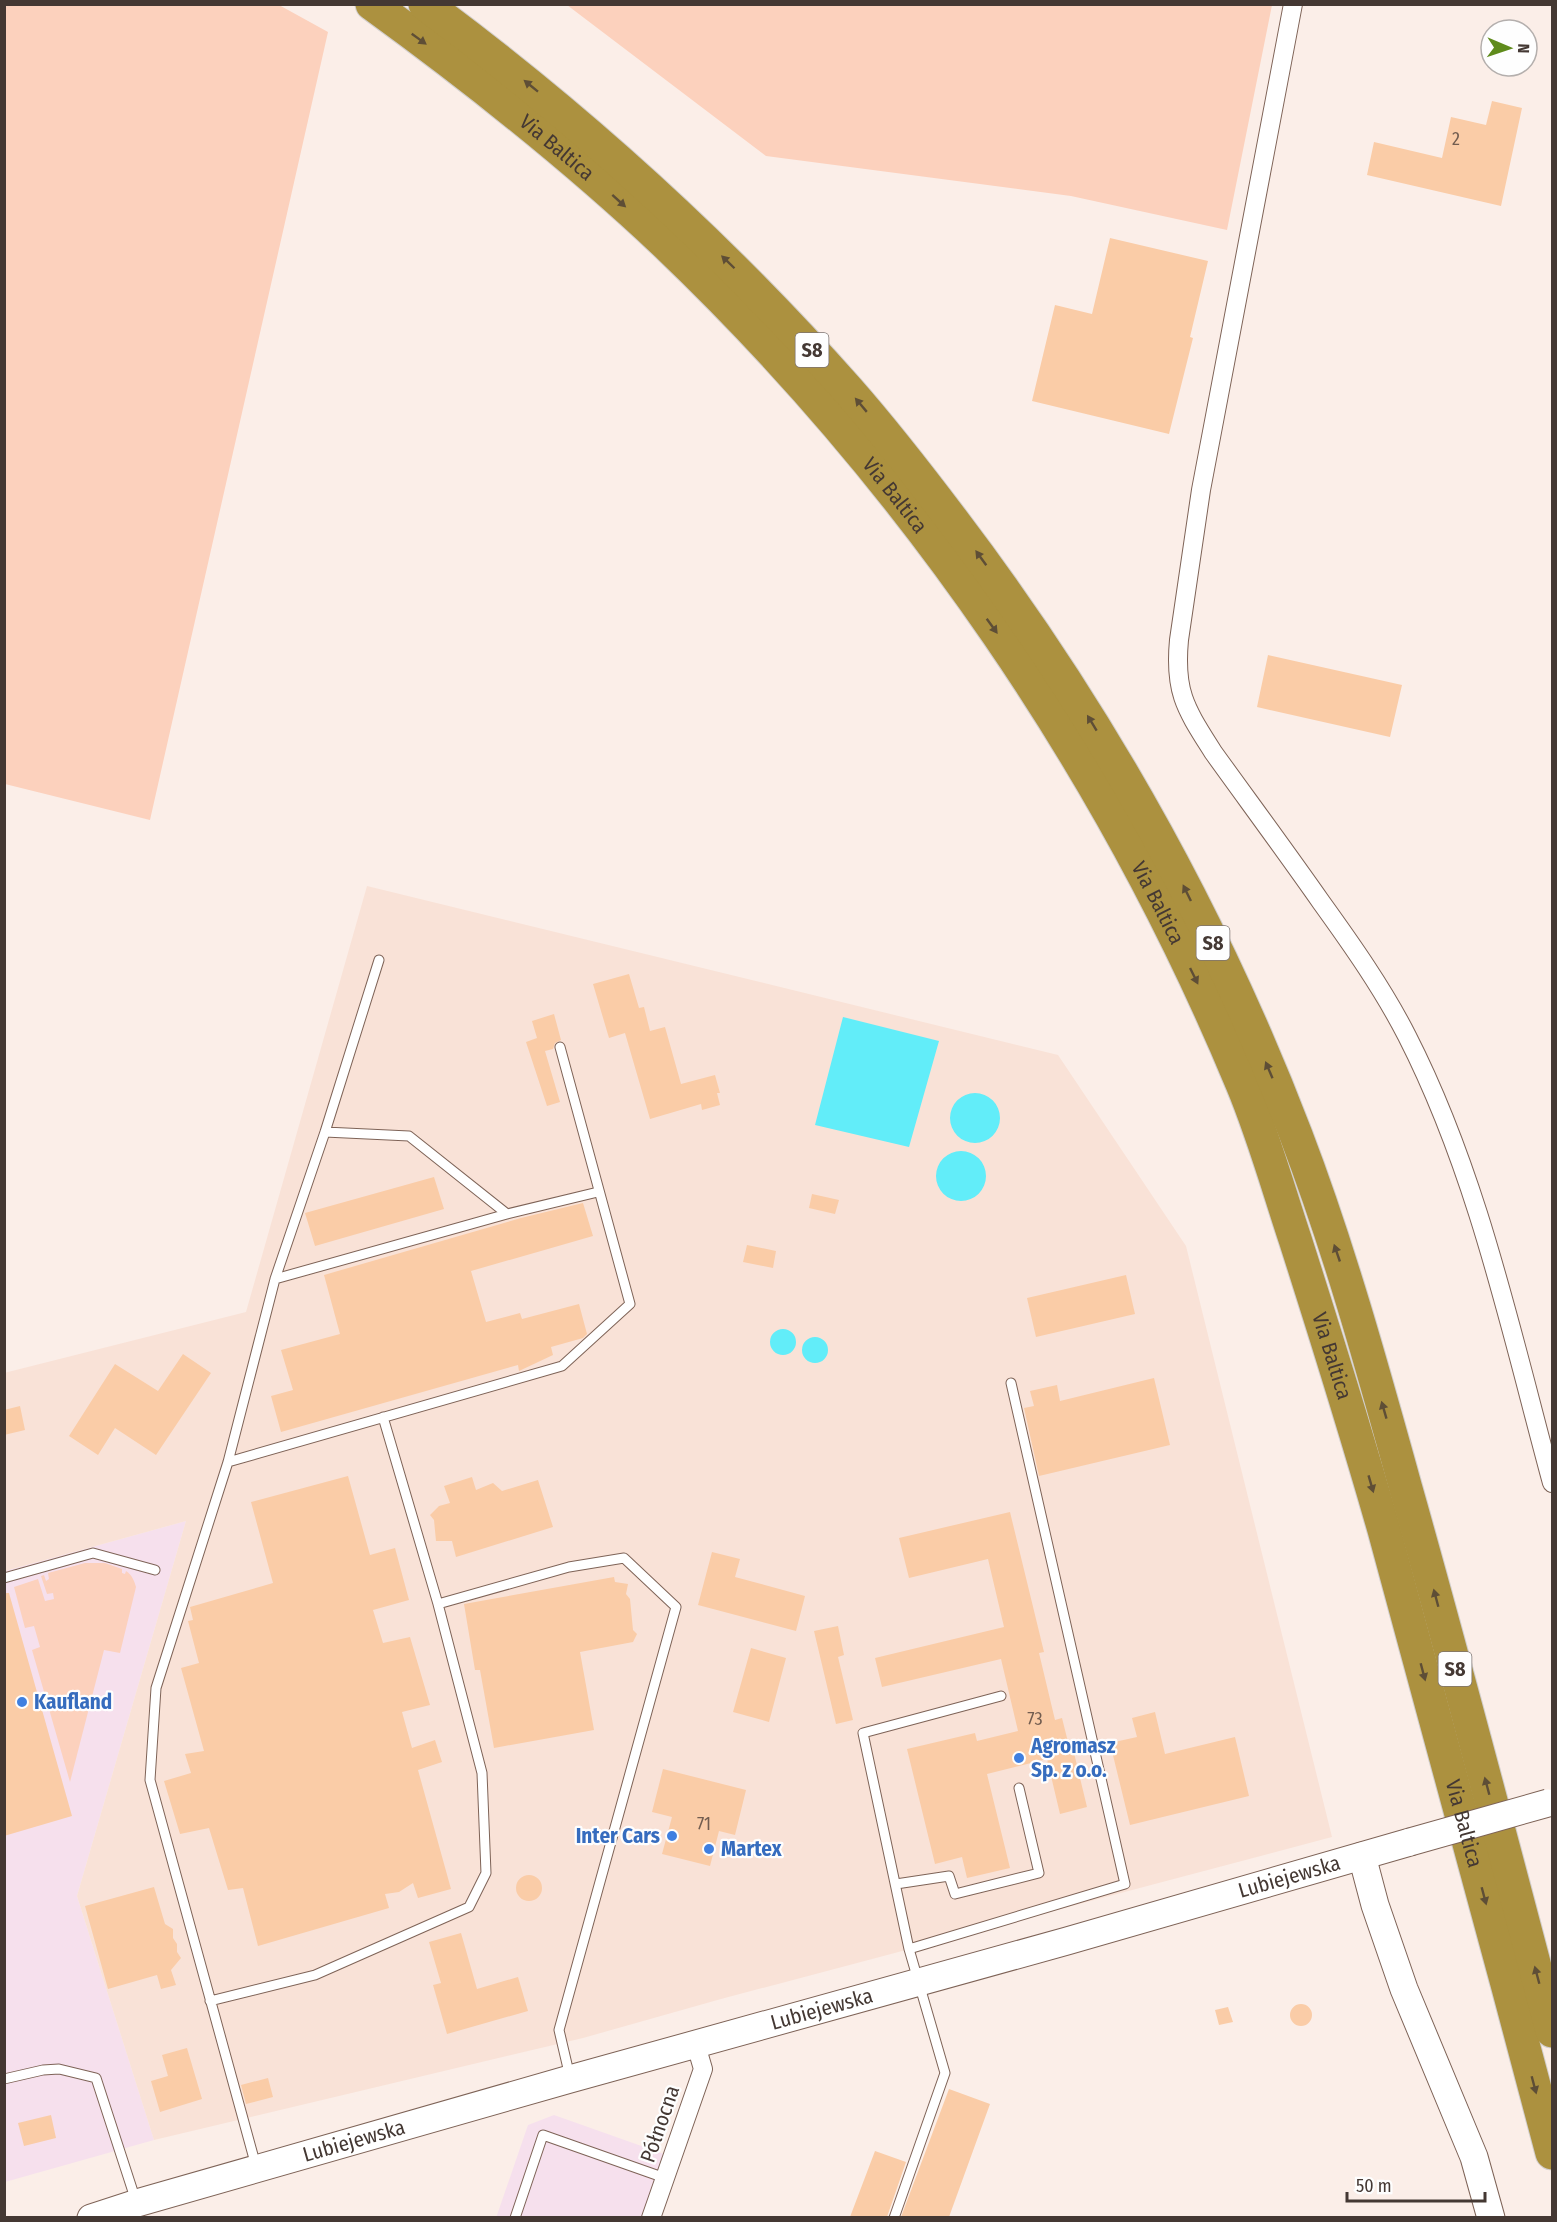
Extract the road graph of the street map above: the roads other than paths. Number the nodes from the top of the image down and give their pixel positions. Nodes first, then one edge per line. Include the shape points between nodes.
1 (372, 4) edge
2 (425, 4) edge
3 (1293, 4) edge
4 (379, 960) dead end
5 (560, 1047) dead end
6 (325, 1132) junction
7 (598, 1192) junction
8 (507, 1214) junction
9 (274, 1279) junction
10 (1011, 1383) dead end
11 (383, 1418) junction
12 (228, 1462) junction
13 (1552, 1483) edge
14 (155, 1570) dead end
15 (4, 1578) edge
16 (438, 1604) junction
17 (1001, 1696) dead end
18 (1019, 1788) dead end
19 (1550, 1802) edge
20 (1362, 1856) junction
21 (896, 1884) junction
22 (909, 1949) junction
23 (919, 1982) junction
24 (210, 2001) junction
25 (1552, 2031) edge
26 (696, 2045) junction
27 (4, 2079) edge
28 (570, 2079) junction
29 (1552, 2153) edge
30 (257, 2168) junction
31 (665, 2178) junction
32 (137, 2203) junction
33 (92, 2217) edge
34 (514, 2217) edge
35 (651, 2217) edge
36 (894, 2217) edge
37 (1491, 2217) edge

1 -> 29 highway, Via Baltica / S8 via 488,90 610,193 758,336 850,441 957,577 1037,694 1109,813 1171,928 1241,1081 1322,1320 1397,1577
25 -> 2 highway, Via Baltica / S8 via 1427,1562 1348,1286 1262,1051 1231,981 1143,810 1015,605 923,481 851,394 739,273 656,194 567,116
3 - 13 street via 1201,490 1179,640 1179,689 1213,752 1358,953 1426,1075 1477,1209
4 - 6 lane
5 - 7 lane
6 - 8 lane via 409,1136
6 - 9 lane
7 - 8 lane
7 - 11 lane via 630,1304 562,1366
8 - 9 lane
9 - 12 lane
10 - 22 lane via 1125,1884
11 - 12 lane
11 - 16 lane
12 - 24 lane via 156,1688 150,1780
14 - 15 lane via 93,1553
16 - 24 lane via 482,1773 486,1873 469,1907 315,1975
16 - 28 lane via 569,1567 624,1558 676,1607 559,2030
17 - 21 lane via 863,1733
18 - 21 lane via 1039,1873 956,1894 949,1876
19 - 20 main road, Lubiejewska, bridge
20 - 23 main road, Lubiejewska
20 - 37 main road via 1404,1989 1474,2157
21 - 22 lane
22 - 23 lane
23 - 26 main road, Lubiejewska
23 - 36 lane via 945,2073
24 - 30 lane
26 - 28 main road, Lubiejewska
26 - 31 street, Północna via 703,2069
27 - 32 lane via 59,2069 96,2079
28 - 30 main road, Lubiejewska
30 - 32 main road, Lubiejewska
31 - 34 lane via 543,2135
31 - 35 street, Północna
32 - 33 main road, Lubiejewska

